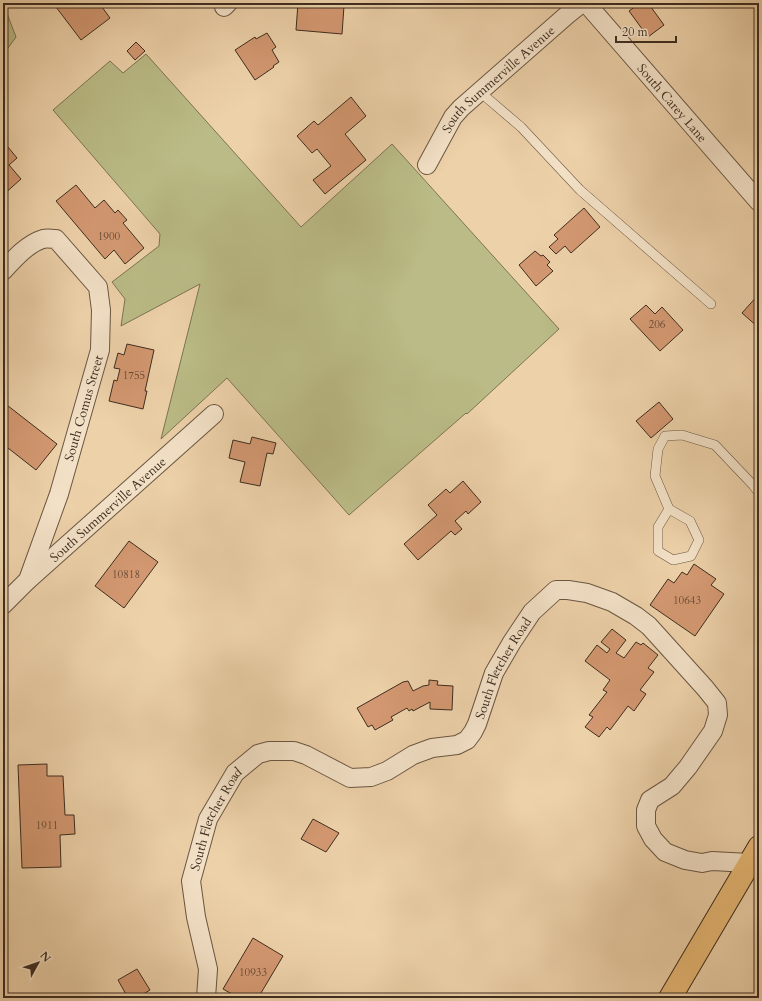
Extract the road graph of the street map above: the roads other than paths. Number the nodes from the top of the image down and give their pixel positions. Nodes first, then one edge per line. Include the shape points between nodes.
1 (582, 3) edge
2 (586, 3) edge
3 (480, 92) junction
4 (426, 166) dead end
5 (759, 202) edge
6 (3, 271) edge
7 (711, 304) dead end
8 (214, 414) dead end
9 (759, 493) edge
10 (668, 509) junction
11 (28, 580) junction
12 (3, 605) edge
13 (754, 855) edge
14 (206, 998) edge
15 (670, 998) edge

1 - 3 street, South Summerville Avenue
2 - 5 street, South Carey Lane
3 - 4 street, South Summerville Avenue via 453,117
3 - 7 lane via 521,127 580,190
6 - 11 street, South Comus Street via 31,245 44,239 56,239 98,287 101,310 100,350 59,494
8 - 11 street, South Summerville Avenue
9 - 10 lane via 715,445 682,435 665,436 658,448 655,476
10 - 10 lane via 658,527 658,552 673,560 691,556 699,540 690,521
11 - 12 street, South Summerville Avenue
13 - 14 street, South Fletcher Road via 702,863 665,852 653,839 646,826 646,810 650,800 672,786 713,731 718,715 717,703 649,626 636,616 612,602 586,593 556,590 532,612 512,642 494,673 474,732 467,740 413,755 371,777 350,778 294,751 269,751 258,754 235,773 208,819 191,881 208,969
13 - 15 main road

